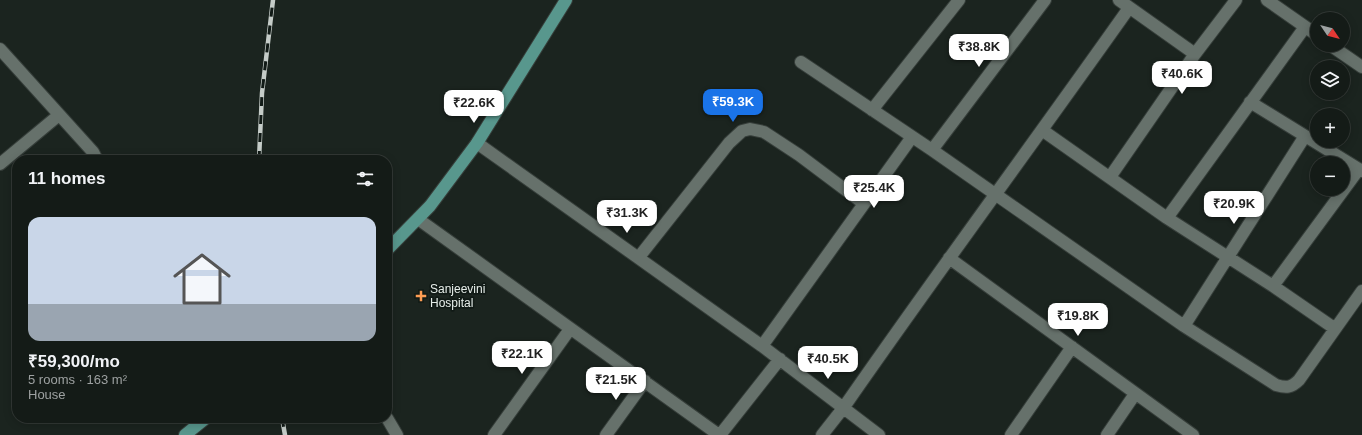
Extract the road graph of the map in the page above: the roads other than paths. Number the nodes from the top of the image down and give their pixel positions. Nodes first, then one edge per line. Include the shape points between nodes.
1 (566, 0) edge
2 (959, 0) edge
3 (1045, 0) edge
4 (1119, 0) edge
5 (1236, 0) edge
6 (1267, 0) edge
7 (1129, 8) junction
8 (1305, 27) junction
9 (1310, 30) edge
10 (0, 49) edge
11 (1340, 52) edge
12 (1195, 54) junction
13 (801, 62) dead end
14 (1362, 68) edge
15 (1250, 102) junction
16 (872, 110) junction
17 (59, 115) junction
18 (1042, 130) junction
19 (1305, 136) junction
20 (912, 137) junction
21 (477, 143) junction
22 (932, 150) junction
23 (94, 155) edge
24 (0, 164) edge
25 (1360, 170) edge
26 (1110, 177) junction
27 (994, 194) junction
28 (863, 203) junction
29 (1167, 218) junction
30 (418, 219) junction
31 (392, 245) edge
32 (639, 257) junction
33 (949, 258) junction
34 (1228, 258) junction
35 (1273, 286) junction
36 (1362, 291) edge
37 (1184, 326) junction
38 (1334, 328) junction
39 (570, 329) junction
40 (762, 346) junction
41 (1072, 347) junction
42 (780, 359) junction
43 (645, 381) junction
44 (1135, 394) junction
45 (844, 407) junction
46 (200, 423) edge
47 (390, 423) edge
48 (185, 435) edge
49 (397, 435) edge
50 (494, 435) edge
51 (606, 435) edge
52 (720, 435) edge
53 (822, 435) edge
54 (879, 435) edge
55 (1011, 435) edge
56 (1107, 435) edge
57 (1193, 435) edge

1 - 21 main road
2 - 16 street
3 - 22 street
4 - 7 street
5 - 12 street
6 - 8 street
7 - 12 street
7 - 18 street
8 - 9 street
8 - 15 street
10 - 17 street
11 - 14 street
12 - 26 street
13 - 16 street
15 - 19 street
15 - 29 street
16 - 20 street
17 - 23 street
17 - 24 street
18 - 26 street
18 - 27 street
19 - 25 street
19 - 34 street
20 - 22 street
20 - 28 street
21 - 30 main road
21 - 32 street
22 - 27 street
25 - 35 street
26 - 29 street
27 - 33 street
27 - 37 street
28 - 32 street via 770,136 750,129 742,131 729,143
28 - 40 street
29 - 34 street
30 - 31 main road
30 - 39 street
32 - 40 street
33 - 41 street
33 - 45 street
34 - 35 street
34 - 37 street
35 - 38 street
36 - 38 street
37 - 38 street via 1268,382 1285,388 1293,386 1299,380
39 - 43 street
39 - 50 street
40 - 42 street
41 - 44 street
41 - 55 street
42 - 45 street
42 - 52 street
43 - 51 street
43 - 52 street
44 - 56 street
44 - 57 street
45 - 53 street
45 - 54 street
46 - 48 main road
47 - 49 street

